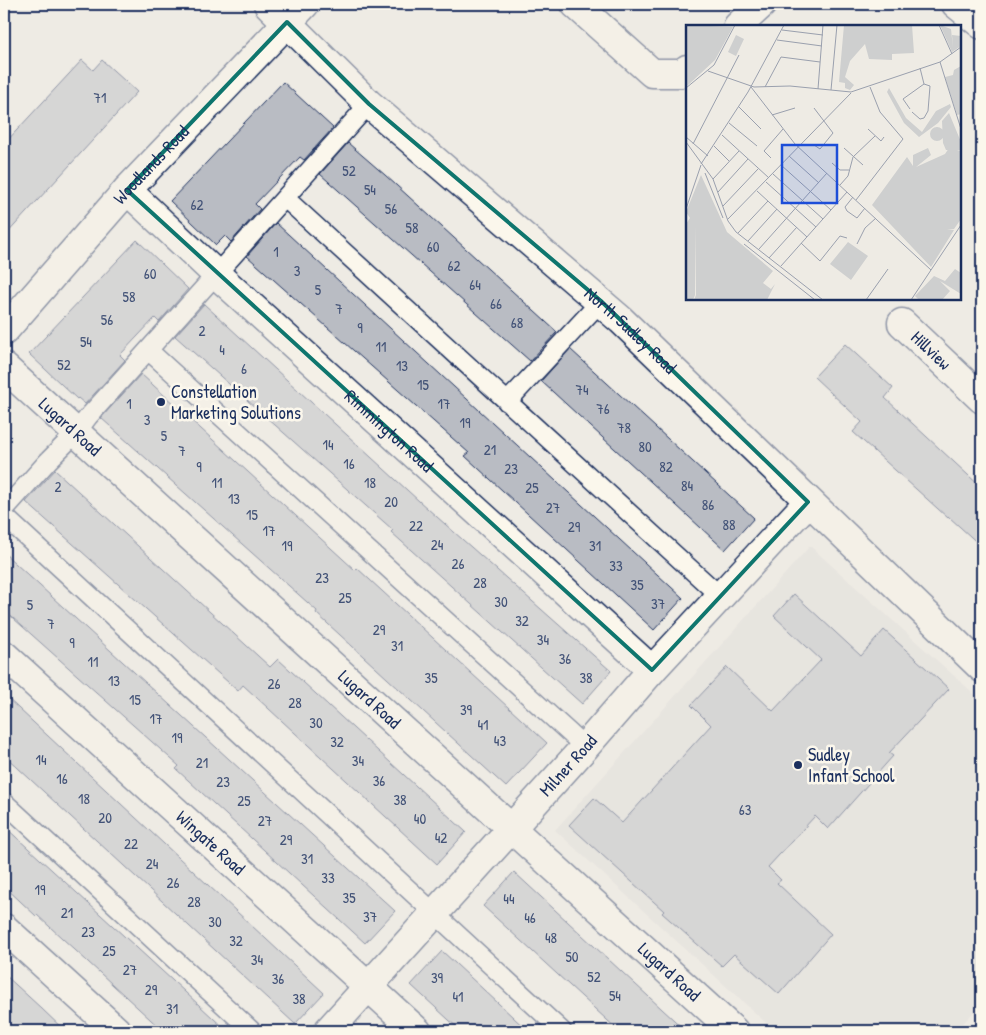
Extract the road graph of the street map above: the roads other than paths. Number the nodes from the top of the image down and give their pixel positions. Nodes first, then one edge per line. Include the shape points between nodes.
1 (575, 4) edge
2 (762, 4) edge
3 (956, 4) edge
4 (287, 10) edge
5 (739, 25) edge
6 (982, 25) edge
7 (686, 70) edge
8 (369, 104) junction
9 (127, 190) junction
10 (285, 198) junction
11 (216, 274) junction
12 (601, 301) junction
13 (902, 324) dead end
14 (4, 331) edge
15 (148, 350) junction
16 (4, 367) edge
17 (982, 399) edge
18 (507, 402) junction
19 (76, 433) junction
20 (808, 502) junction
21 (4, 510) edge
22 (4, 516) edge
23 (721, 597) junction
24 (4, 654) edge
25 (982, 668) edge
26 (652, 670) junction
27 (586, 747) junction
28 (4, 802) edge
29 (511, 829) junction
30 (434, 914) junction
31 (4, 928) edge
32 (368, 987) junction
33 (117, 1031) edge
34 (252, 1031) edge
35 (328, 1031) edge
36 (417, 1031) edge
37 (562, 1031) edge
38 (734, 1031) edge

1 - 7 street via 652,73 682,73
2 - 5 street
3 - 6 street
4 - 8 street, North Sudley Road
4 - 9 street, Woodlands Road
8 - 10 lane
8 - 12 street, North Sudley Road
9 - 11 street, Rimmington Road
9 - 14 street, Woodlands Road
10 - 11 lane
10 - 18 lane
11 - 15 lane
11 - 26 street, Rimmington Road
12 - 18 lane
12 - 20 street, North Sudley Road
13 - 17 street, Hillview
15 - 19 lane
15 - 27 lane
16 - 19 street, Lugard Road
18 - 23 lane
19 - 21 lane
19 - 29 street, Lugard Road
20 - 23 street, Milner Road
20 - 25 street, North Sudley Road
22 - 30 lane
23 - 26 street, Milner Road
24 - 32 street, Wingate Road
26 - 27 street, Milner Road
27 - 29 street, Milner Road
28 - 34 lane
29 - 30 street, Milner Road
29 - 38 street, Lugard Road
30 - 32 street, Milner Road
30 - 37 lane
31 - 33 street
32 - 35 street, Milner Road
32 - 36 street, Wingate Road

